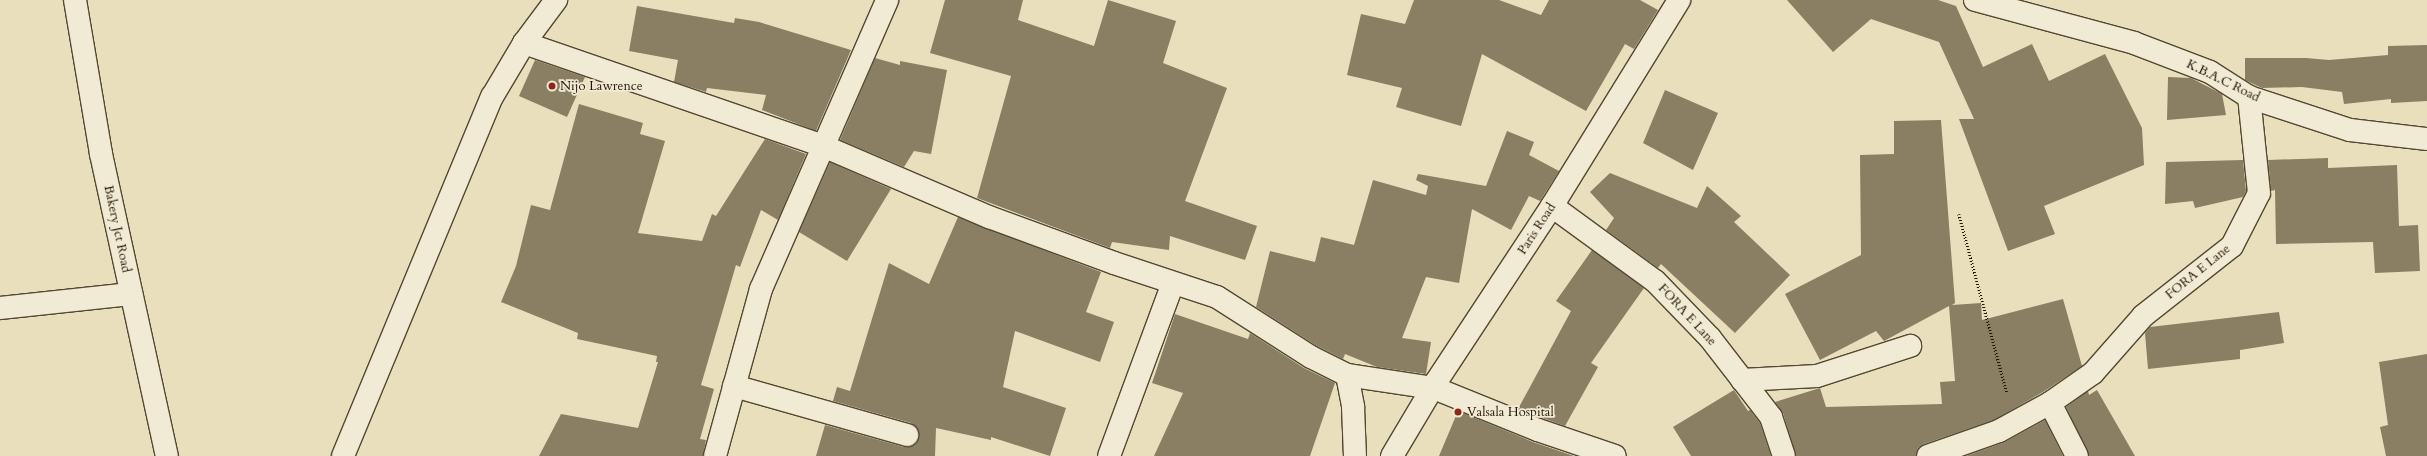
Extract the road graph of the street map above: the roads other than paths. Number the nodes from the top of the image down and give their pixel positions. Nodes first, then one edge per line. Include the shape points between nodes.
1 (75, 0) edge
2 (556, 0) edge
3 (887, 0) edge
4 (1679, 0) edge
5 (1978, 1) edge
6 (524, 43) junction
7 (2249, 97) junction
8 (2427, 139) edge
9 (823, 146) junction
10 (1552, 206) junction
11 (1174, 283) junction
12 (131, 294) junction
13 (0, 308) edge
14 (1910, 346) dead end
15 (1348, 375) junction
16 (1742, 380) junction
17 (734, 386) junction
18 (1434, 388) junction
19 (2050, 403) junction
20 (908, 434) dead end
21 (167, 456) edge
22 (343, 456) edge
23 (715, 456) edge
24 (1109, 456) edge
25 (1355, 456) edge
26 (1392, 456) edge
27 (1615, 456) edge
28 (1784, 456) edge
29 (1928, 456) edge
30 (2077, 456) edge

1 - 12 street, Bakery Jct Road via 101,154
2 - 6 street
3 - 9 street
4 - 10 street, Paris Road
5 - 7 street, K.B.A.C Road via 2134,43 2210,72
6 - 9 street
6 - 22 street via 492,97
7 - 8 street, K.B.A.C Road via 2350,130
7 - 19 street, FORA E Lane via 2259,193 2232,246 2142,316 2093,373
9 - 11 street via 990,217
9 - 17 street via 761,289
10 - 16 street, FORA E Lane via 1655,281 1710,338
10 - 18 street, Paris Road
11 - 15 street via 1217,297 1311,357
11 - 24 street
12 - 13 street
12 - 21 street, Bakery Jct Road
14 - 16 street via 1817,376
15 - 18 street
15 - 25 street via 1353,407
16 - 28 street, FORA E Lane via 1771,417
17 - 20 street
17 - 23 street
18 - 26 street, Paris Road
18 - 27 street via 1538,430
19 - 29 street, FORA E Lane via 1999,431
19 - 30 street

